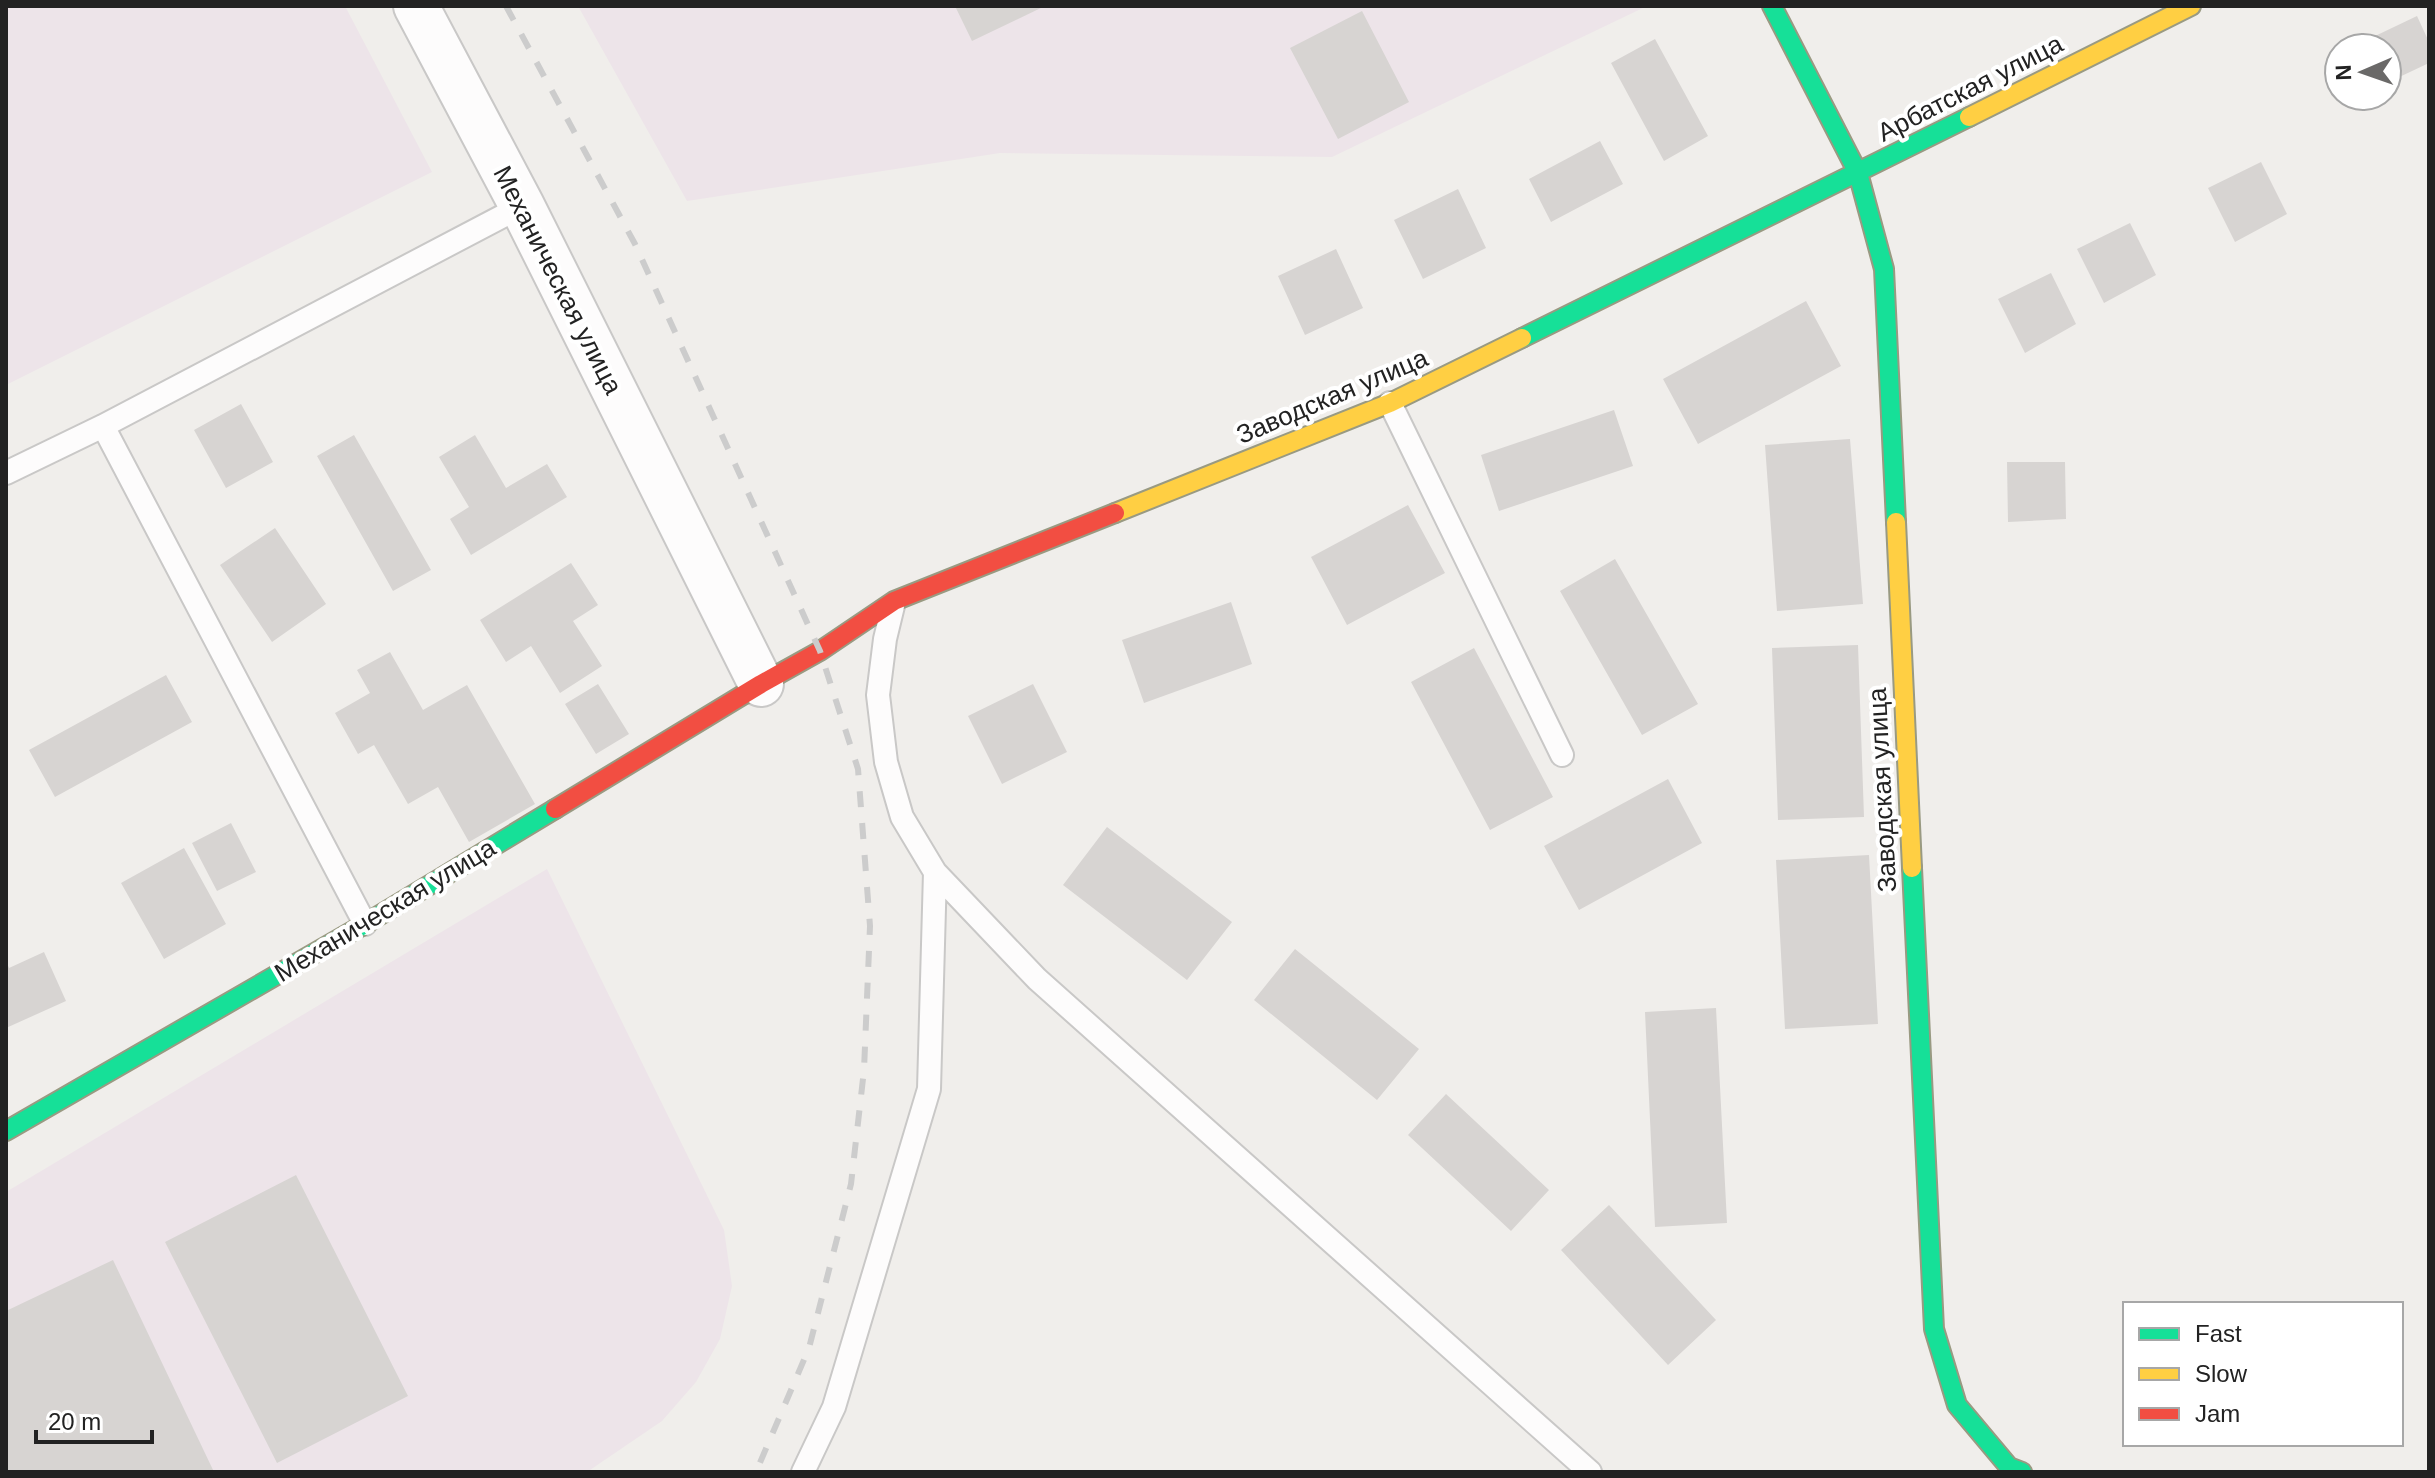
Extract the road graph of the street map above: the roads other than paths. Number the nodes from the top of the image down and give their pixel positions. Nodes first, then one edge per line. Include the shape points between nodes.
1 (416, 6) edge
2 (1772, 6) edge
3 (2191, 6) edge
4 (1858, 173) junction
5 (522, 206) junction
6 (1390, 403) junction
7 (103, 426) junction
8 (6, 473) edge
9 (894, 601) junction
10 (820, 651) joint
11 (761, 684) junction
12 (1562, 755) dead end
13 (935, 872) junction
14 (365, 924) junction
15 (6, 1131) edge
16 (2012, 1470) edge
17 (803, 1472) edge
18 (1590, 1472) edge

1 - 5 street, Механическая улица
2 - 4 street, Заводская улица
3 - 4 street, Арбатская улица
4 - 6 street, Заводская улица
4 - 16 street, Заводская улица via 1884,269 1934,1329 1957,1405
5 - 7 lane
5 - 11 street, Механическая улица
6 - 9 street, Заводская улица
6 - 12 lane
7 - 8 lane
7 - 14 lane
9 - 10 street, Заводская улица
9 - 13 lane via 878,695 886,762 902,817
10 - 11 street, Механическая улица
11 - 14 street, Механическая улица
13 - 17 lane via 929,1089 834,1407
13 - 18 lane via 1037,979
14 - 15 street, Механическая улица

